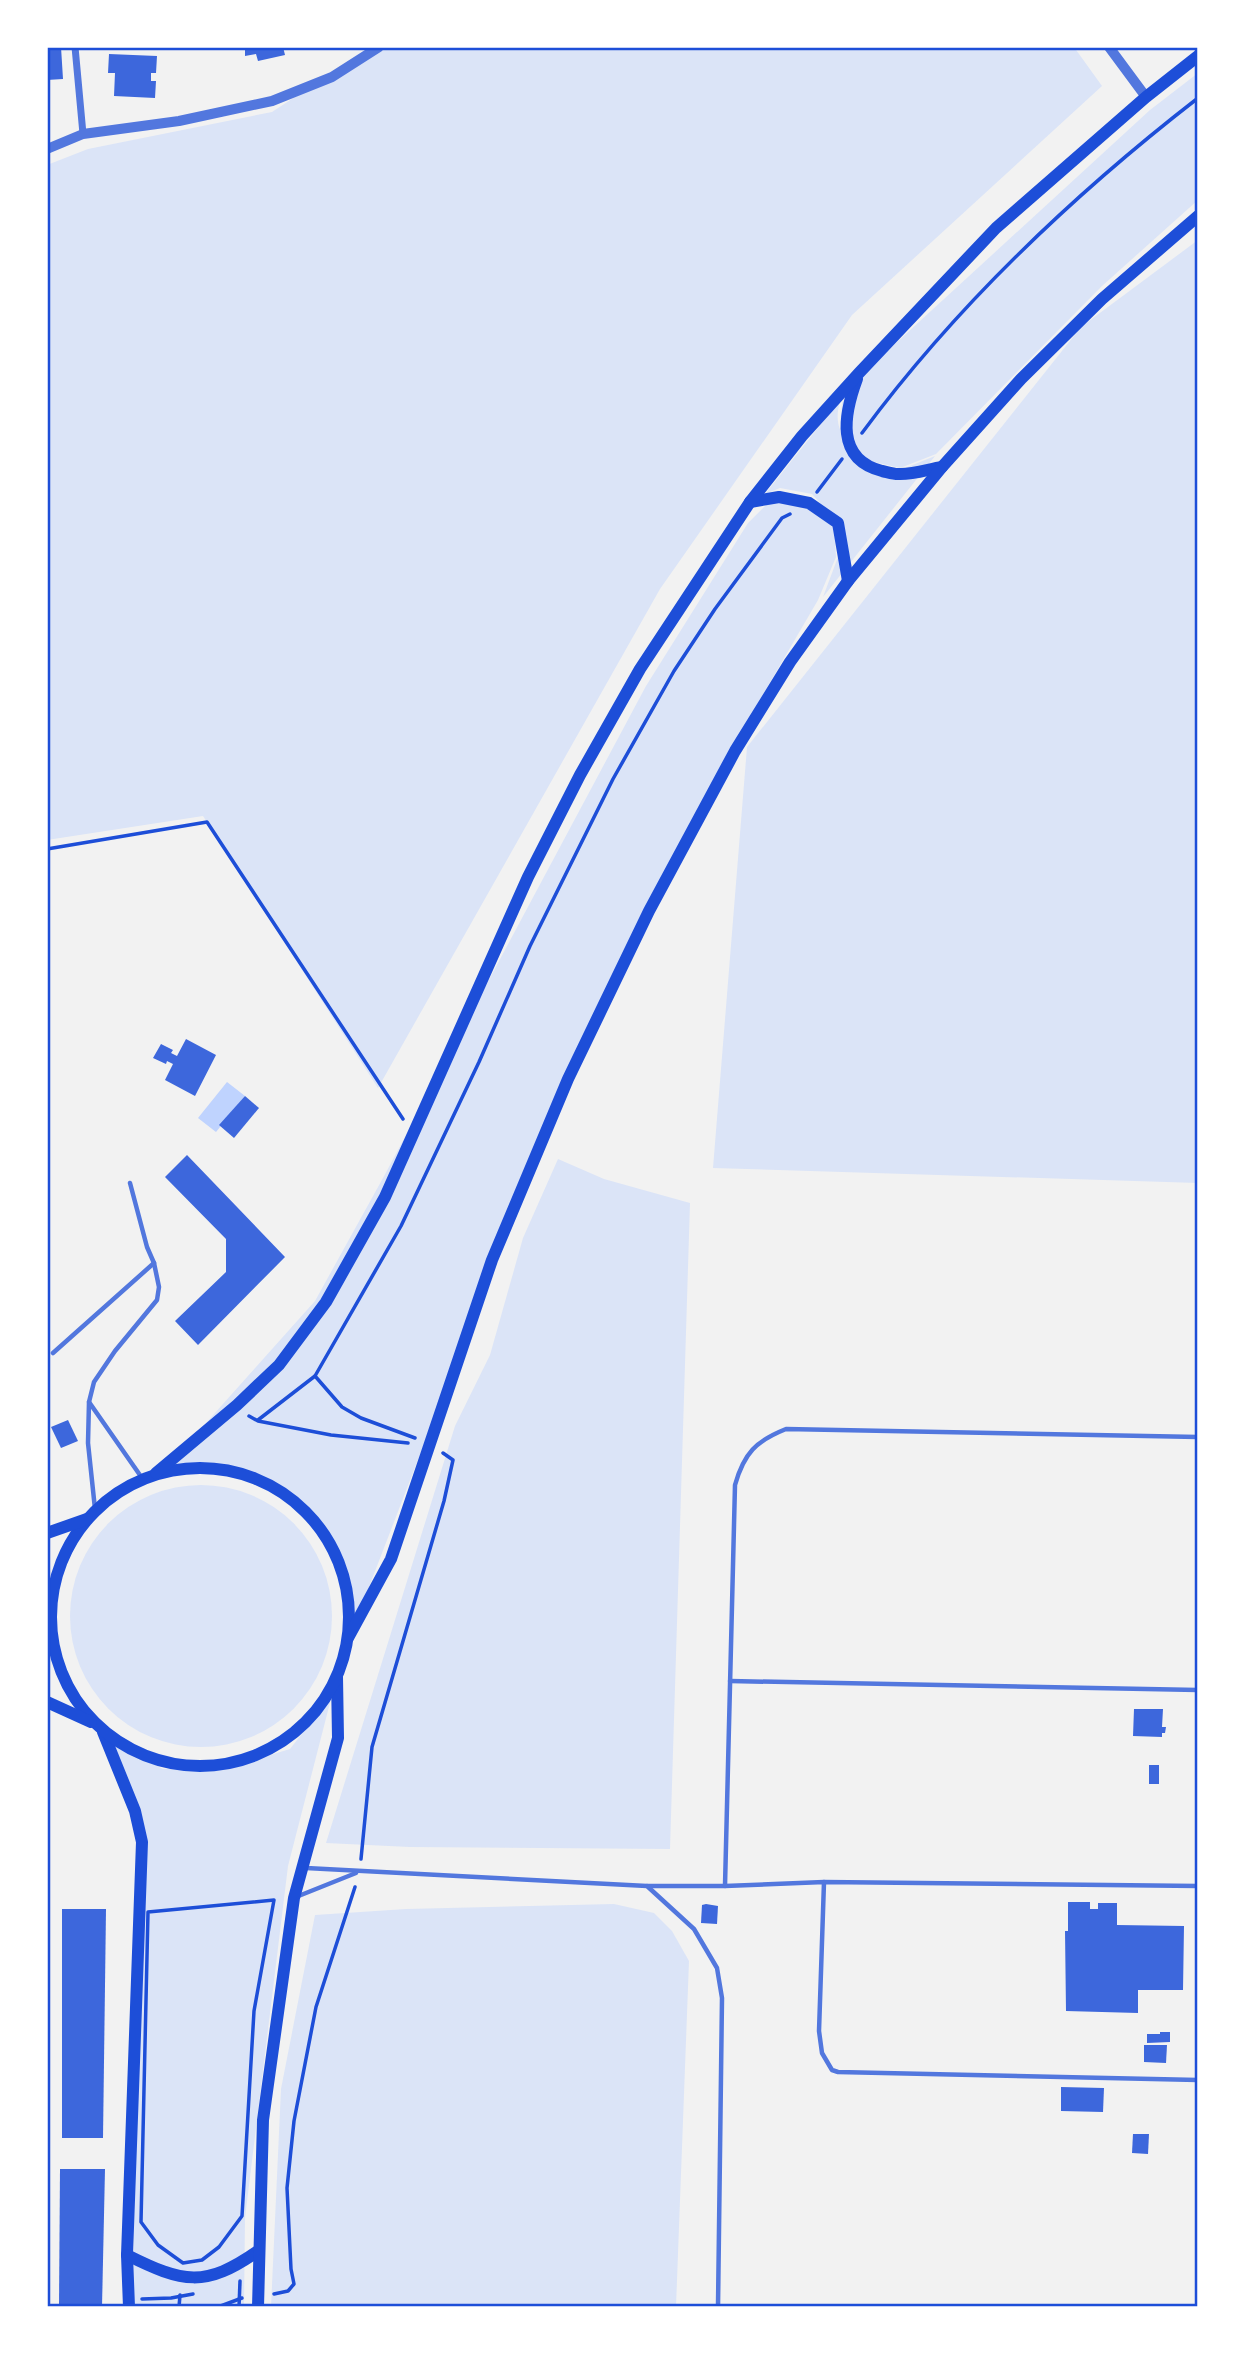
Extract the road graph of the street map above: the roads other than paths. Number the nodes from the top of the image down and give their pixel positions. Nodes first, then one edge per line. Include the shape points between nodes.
1 (75, 47) edge
2 (379, 47) edge
3 (1109, 47) edge
4 (1198, 56) edge
5 (1146, 97) junction
6 (83, 134) junction
7 (47, 149) edge
8 (1198, 216) edge
9 (859, 373) junction
10 (942, 467) junction
11 (750, 502) junction
12 (848, 580) junction
13 (130, 1183) dead end
14 (154, 1263) junction
15 (53, 1353) dead end
16 (89, 1402) junction
17 (1198, 1437) edge
18 (156, 1473) junction
19 (142, 1478) junction
20 (91, 1514) junction
21 (47, 1533) edge
22 (348, 1638) junction
23 (337, 1677) junction
24 (730, 1681) junction
25 (1198, 1690) edge
26 (47, 1702) edge
27 (92, 1722) junction
28 (103, 1732) junction
29 (302, 1867) junction
30 (360, 1871) junction
31 (824, 1882) junction
32 (647, 1886) junction
33 (725, 1886) junction
34 (1198, 1886) edge
35 (294, 1898) junction
36 (1198, 2080) edge
37 (258, 2250) junction
38 (127, 2255) junction
39 (258, 2302) edge
40 (129, 2307) edge
41 (718, 2307) edge

1 - 6 street
2 - 6 street via 332,78 272,101 179,121
3 - 5 street
4 - 5 main road
5 - 9 main road via 996,228
6 - 7 street
8 - 10 main road via 1102,299
9 - 10 main road via 848,403 850,449 872,468 898,474
9 - 11 main road
10 - 12 main road
11 - 12 main road via 779,497 809,503 838,523
11 - 18 main road via 640,669 580,775 528,877 385,1197 326,1302 271,1373
12 - 22 main road via 735,751 649,911 568,1079 492,1260 391,1559
13 - 14 lane
14 - 15 lane
14 - 16 lane via 157,1300 100,1371
16 - 19 lane
16 - 20 lane
17 - 24 lane via 786,1429 768,1436 741,1465 735,1485
18 - 19 main road
18 - 22 main road via 199,1466 241,1472 281,1490 313,1517 336,1554 349,1595
19 - 20 main road
20 - 21 main road
20 - 27 main road via 63,1556 51,1599 52,1644 66,1686
22 - 23 main road
23 - 28 main road via 312,1717 276,1746 233,1764 187,1767 153,1759
23 - 29 main road via 338,1738
24 - 25 lane
24 - 33 lane
26 - 27 main road
27 - 28 main road
28 - 38 main road via 135,1811 142,1842
29 - 30 lane
29 - 35 main road
30 - 32 lane
30 - 35 lane
31 - 33 lane
31 - 34 lane
31 - 36 lane via 819,2031 822,2053 832,2070
32 - 33 lane
32 - 41 lane via 694,1929 717,1968 722,1998
35 - 37 main road via 263,2120
37 - 38 main road via 233,2269 182,2277
37 - 39 main road
38 - 40 main road

